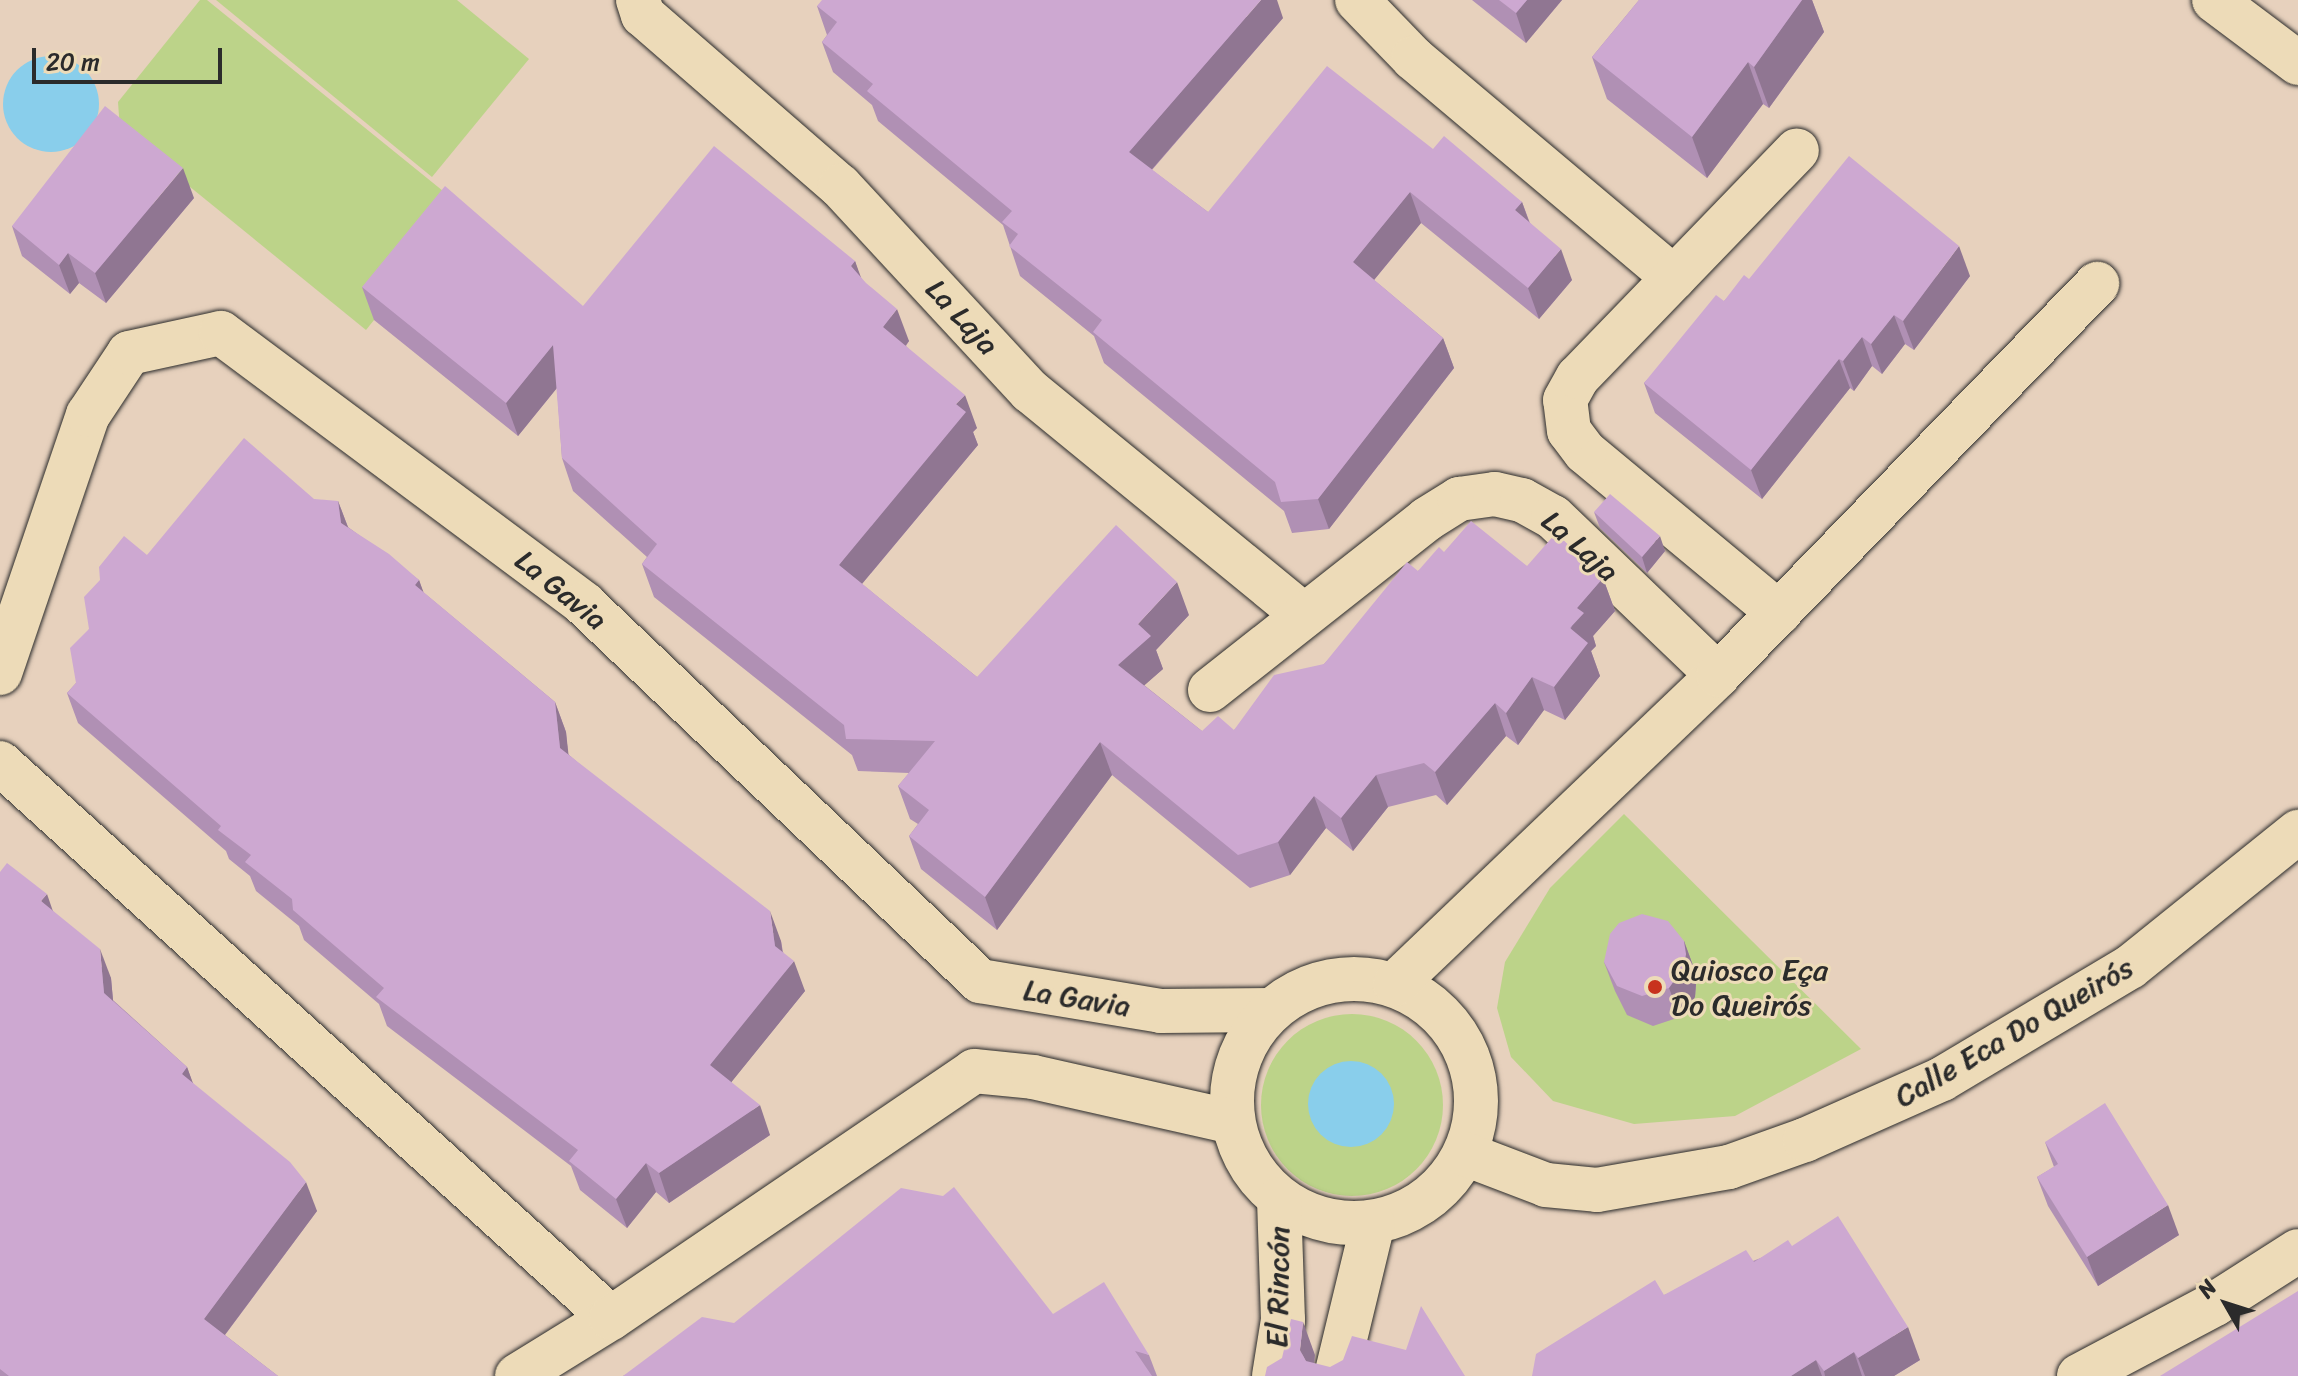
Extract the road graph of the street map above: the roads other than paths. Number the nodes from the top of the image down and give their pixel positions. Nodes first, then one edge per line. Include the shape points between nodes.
1 (638, 0) edge
2 (1357, 0) edge
3 (2214, 0) edge
4 (2298, 63) edge
5 (1797, 150) dead end
6 (1674, 278) junction
7 (2097, 284) dead end
8 (1779, 613) junction
9 (1304, 615) junction
10 (0, 673) edge
11 (1718, 675) junction
12 (1210, 690) dead end
13 (0, 763) edge
14 (2298, 832) edge
15 (1395, 984) junction
16 (1272, 1010) junction
17 (1233, 1122) junction
18 (1465, 1154) junction
19 (1279, 1199) junction
20 (1373, 1223) junction
21 (2298, 1251) edge
22 (611, 1318) junction
23 (517, 1376) edge
24 (1274, 1376) edge
25 (1336, 1376) edge
26 (2079, 1376) edge

1 - 9 street, La Laja via 643,15 840,186 1030,391
2 - 6 street via 1413,58
3 - 4 street
5 - 6 street
6 - 8 street via 1578,377 1565,400 1569,431 1585,452
7 - 8 street
8 - 11 street
9 - 11 street, La Laja via 1427,519 1459,499 1495,494 1522,500 1553,517
9 - 12 street, La Laja
10 - 16 street, La Gavia via 88,415 129,353 221,333 584,604 980,981 1161,1011
11 - 15 street
13 - 22 street
14 - 18 street, Calle Eca Do Queirós via 2130,967 1942,1079 1805,1140 1729,1167 1597,1190 1546,1185
15 - 16 street via 1362,977 1330,981 1299,991
15 - 18 street via 1431,1004 1459,1035 1475,1072 1477,1114
16 - 17 street via 1238,1061
17 - 19 street via 1257,1177
17 - 22 street via 1033,1077 974,1071
18 - 20 street via 1428,1200
19 - 20 street via 1324,1221
19 - 24 street, El Rincón via 1283,1320
20 - 25 street
21 - 26 street via 2215,1304
22 - 23 street

